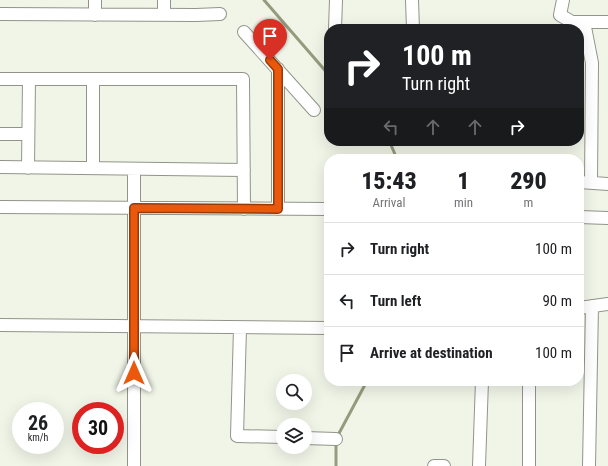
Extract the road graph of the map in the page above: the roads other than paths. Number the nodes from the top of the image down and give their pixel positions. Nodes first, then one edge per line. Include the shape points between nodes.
1 (95, 0) edge
2 (164, 0) edge
3 (336, 0) edge
4 (412, 0) edge
5 (563, 0) edge
6 (0, 14) edge
7 (220, 14) dead end
8 (95, 15) junction
9 (164, 15) junction
10 (584, 22) junction
11 (608, 22) edge
12 (335, 24) edge
13 (413, 24) edge
14 (244, 32) dead end
15 (278, 69) junction
16 (0, 79) edge
17 (29, 79) junction
18 (93, 79) junction
19 (314, 110) dead end
20 (0, 134) edge
21 (28, 134) junction
22 (0, 167) edge
23 (28, 168) junction
24 (93, 168) junction
25 (134, 169) junction
26 (244, 170) junction
27 (585, 183) edge
28 (608, 184) edge
29 (0, 207) edge
30 (134, 208) junction
31 (244, 209) junction
32 (278, 209) junction
33 (324, 209) edge
34 (584, 217) edge
35 (608, 218) edge
36 (608, 304) edge
37 (592, 306) junction
38 (584, 307) edge
39 (0, 325) edge
40 (134, 326) junction
41 (240, 328) junction
42 (324, 328) edge
43 (585, 349) edge
44 (482, 386) edge
45 (529, 386) edge
46 (276, 437) edge
47 (312, 438) edge
48 (336, 439) dead end
49 (134, 466) edge
50 (434, 466) edge
51 (444, 466) edge
52 (479, 466) edge
53 (529, 466) edge
54 (589, 466) edge

1 - 8 street
2 - 9 street
3 - 12 street
4 - 13 street
5 - 10 street via 560,14 572,22
6 - 8 street
7 - 9 street
8 - 9 street
10 - 11 street
10 - 27 street via 592,63
14 - 15 street
15 - 19 street
15 - 32 street
16 - 17 street
17 - 18 street
17 - 21 street
18 - 24 street
18 - 26 street via 243,79
20 - 21 street
21 - 23 street
22 - 23 street
23 - 24 street
24 - 25 street
25 - 26 street
25 - 30 street
26 - 31 street
27 - 28 street
29 - 30 street
30 - 31 street
30 - 40 street
31 - 32 street
32 - 33 street
34 - 35 street
36 - 37 street
37 - 38 street
37 - 43 street
39 - 40 street
40 - 41 street
40 - 49 street
41 - 42 street
41 - 46 street via 237,436
43 - 54 street
44 - 52 street
45 - 53 street
47 - 48 street
50 - 51 street

